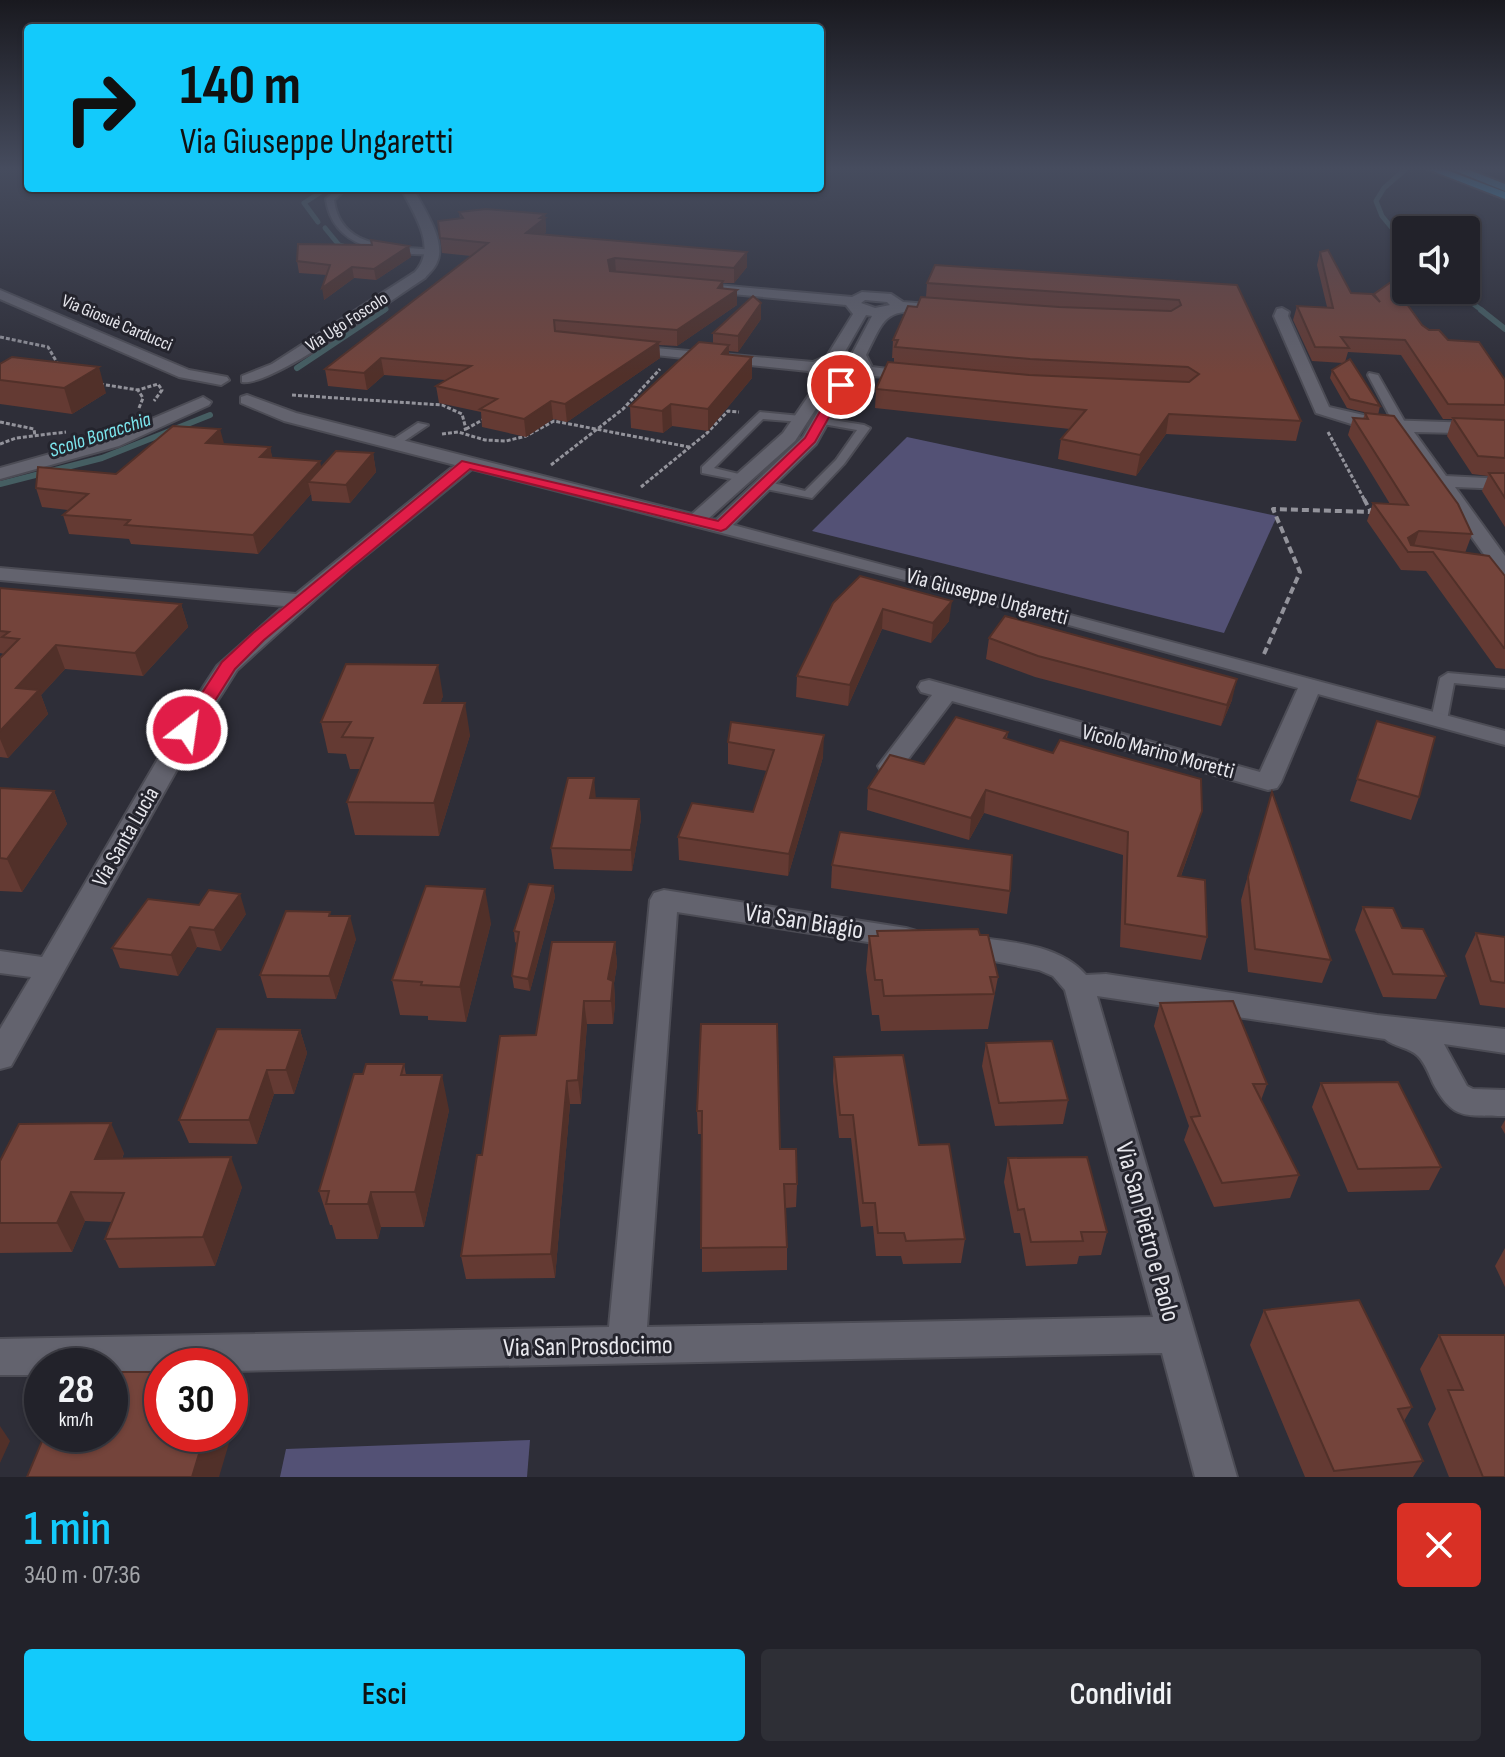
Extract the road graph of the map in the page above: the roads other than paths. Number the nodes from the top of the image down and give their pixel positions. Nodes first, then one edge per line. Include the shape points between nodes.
1 (353, 237) edge
2 (428, 237) edge
3 (434, 252) junction
4 (691, 287) edge
5 (0, 294) edge
6 (0, 303) edge
7 (856, 305) junction
8 (894, 308) junction
9 (955, 310) edge
10 (1282, 312) dead end
11 (617, 347) edge
12 (832, 360) junction
13 (861, 371) junction
14 (819, 372) junction
15 (1373, 375) dead end
16 (938, 378) edge
17 (248, 379) junction
18 (221, 380) junction
19 (247, 400) junction
20 (211, 401) junction
21 (801, 419) junction
22 (821, 421) junction
23 (1400, 424) junction
24 (422, 425) dead end
25 (1505, 429) edge
26 (393, 444) junction
27 (467, 464) junction
28 (0, 474) edge
29 (743, 479) junction
30 (1441, 481) junction
31 (1505, 484) edge
32 (765, 485) junction
33 (696, 520) junction
34 (721, 526) junction
35 (1472, 562) edge
36 (1504, 568) edge
37 (0, 574) edge
38 (300, 601) junction
39 (1505, 683) edge
40 (1311, 685) junction
41 (1439, 720) junction
42 (1505, 738) edge
43 (890, 766) edge
44 (0, 962) edge
45 (50, 969) junction
46 (1079, 986) junction
47 (1377, 1027) junction
48 (1505, 1041) edge
49 (0, 1057) edge
50 (1505, 1103) edge
51 (1175, 1335) junction
52 (626, 1347) junction
53 (0, 1357) edge
54 (1216, 1477) edge

1 - 3 lane
2 - 3 street
3 - 17 street, Via Ugo Foscolo via 420,275 277,367
4 - 7 street
5 - 18 street, Via Giosuè Carducci via 185,374
6 - 20 street, Via Giosuè Carducci
7 - 8 street
7 - 8 street via 877,289 891,298
7 - 12 street via 860,314
8 - 9 street
8 - 13 street via 877,319 858,355
10 - 23 street via 1322,410
11 - 14 street
12 - 13 street
12 - 14 street
13 - 14 street
13 - 16 street
13 - 22 street via 841,385
14 - 21 street via 824,385
15 - 23 lane
17 - 18 street, Via Ugo Foscolo
17 - 19 street via 261,388
18 - 20 street, Via Ugo Foscolo via 203,386
19 - 20 street, Via Ugo Foscolo
19 - 26 street
20 - 28 street, Via Ugo Foscolo via 113,442
21 - 29 street
21 - 29 lane via 760,415 706,470
22 - 32 street via 810,440
22 - 32 lane via 864,428 808,495
23 - 25 street
23 - 30 street
24 - 26 lane
26 - 27 street
27 - 33 street, Via Giuseppe Ungaretti
27 - 38 street, Via Santa Lucia
29 - 33 street
30 - 31 street
30 - 36 street
32 - 34 street
33 - 34 street, Via Giuseppe Ungaretti
34 - 40 street, Via Giuseppe Ungaretti
35 - 36 street
37 - 38 street
38 - 45 street, Via Santa Lucia via 228,666 211,689
39 - 41 lane via 1448,678
40 - 41 street, Via Giuseppe Ungaretti
40 - 43 street, Vicolo Marino Moretti via 1268,782 937,690
41 - 42 street, Via Giuseppe Ungaretti
44 - 45 street
45 - 49 street, Via Santa Lucia
46 - 47 street via 1106,985
46 - 51 street, Via San Pietro e Paolo
46 - 52 street, Via San Biagio via 1063,968 1044,960 664,900
47 - 48 street
47 - 50 street via 1431,1049 1456,1095 1467,1102
51 - 52 street, Via San Prosdocimo
51 - 54 street, Via San Pietro e Paolo
52 - 53 street, Via San Prosdocimo

